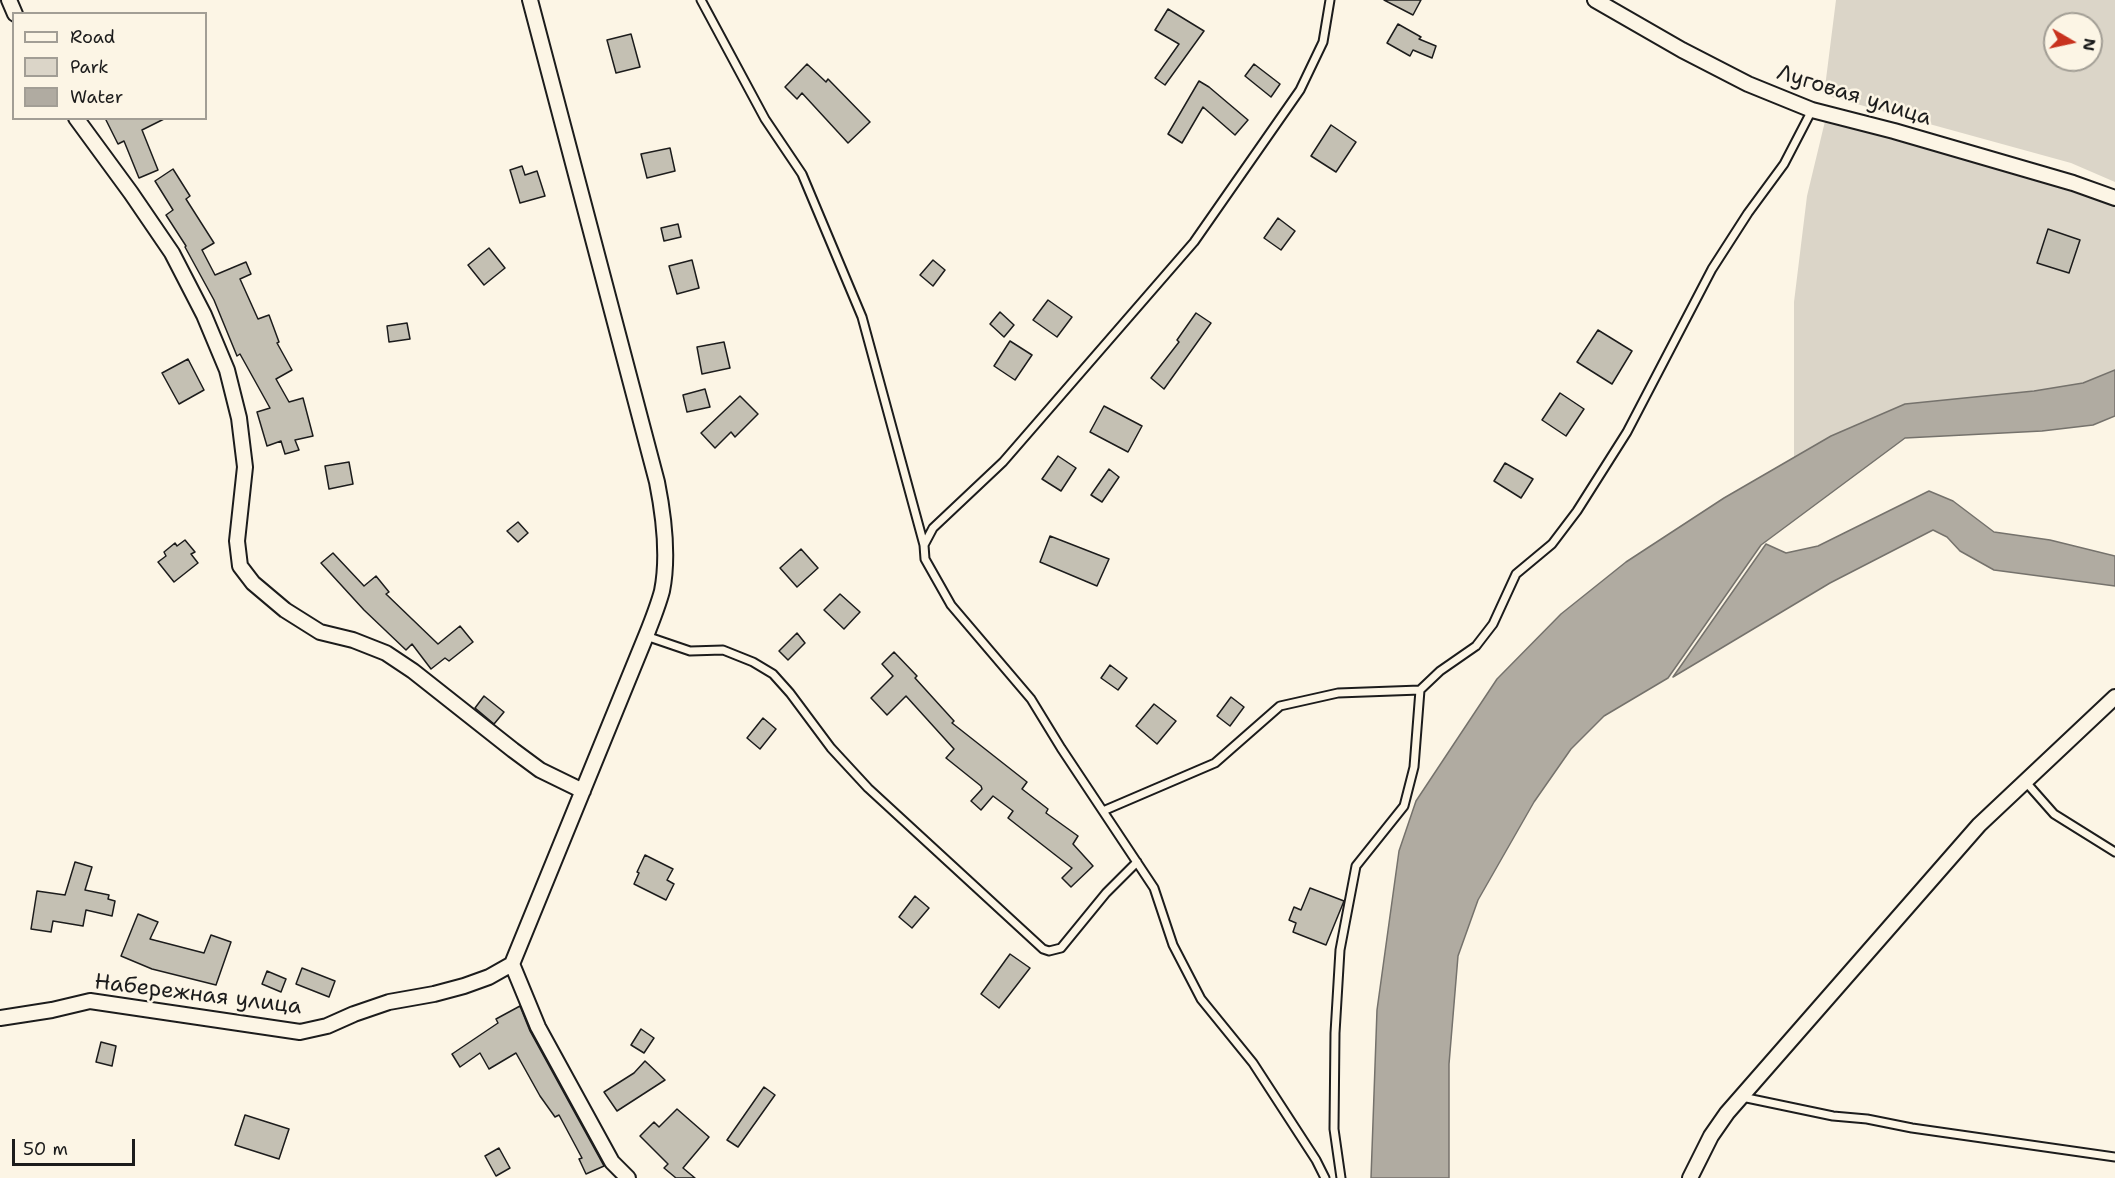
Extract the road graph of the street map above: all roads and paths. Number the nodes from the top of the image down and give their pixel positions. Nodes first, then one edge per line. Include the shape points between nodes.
1 (530, 0) edge
2 (701, 0) edge
3 (1330, 0) edge
4 (1595, 0) edge
5 (1812, 110) junction
6 (77, 120) edge
7 (2115, 198) edge
8 (924, 545) junction
9 (646, 636) junction
10 (1420, 690) junction
11 (2115, 697) edge
12 (2024, 780) junction
13 (583, 791) junction
14 (1103, 811) junction
15 (2115, 852) edge
16 (1137, 862) junction
17 (512, 964) junction
18 (0, 1018) edge
19 (1741, 1097) junction
20 (2115, 1157) edge
21 (627, 1178) edge
22 (1325, 1178) edge
23 (1341, 1178) edge
24 (1690, 1178) edge

1 - 9 street via 662,508 662,590
2 - 8 lane via 765,119 802,174 862,317
3 - 8 lane via 1323,42 1300,90 1194,242 1004,462 933,528
4 - 5 street, Луговая улица via 1748,84
5 - 7 street, Луговая улица via 1917,137
5 - 10 lane via 1784,164 1712,269 1627,432 1577,511 1552,544 1516,574 1493,624 1476,646
6 - 13 street via 172,253 227,370 239,418 245,467 237,541 240,566 253,583 285,610 320,632 387,653 540,770
8 - 14 lane via 925,559 951,605 1031,699
9 - 13 street
9 - 16 lane via 690,651 723,650 772,674 868,788 1043,949 1061,948
10 - 14 lane via 1338,693 1280,706 1215,763
10 - 23 lane via 1414,767 1404,806 1356,866 1340,951 1334,1129
11 - 12 street
12 - 15 lane via 2054,814
12 - 19 street via 1979,825
13 - 17 street
14 - 16 lane
16 - 22 lane via 1154,888 1173,945 1201,999 1253,1063
17 - 18 street, Набережная улица via 464,986 388,1002 327,1026 300,1032 90,1001
17 - 21 street via 538,1027 612,1161
19 - 20 lane via 1833,1116
19 - 24 street via 1711,1136

